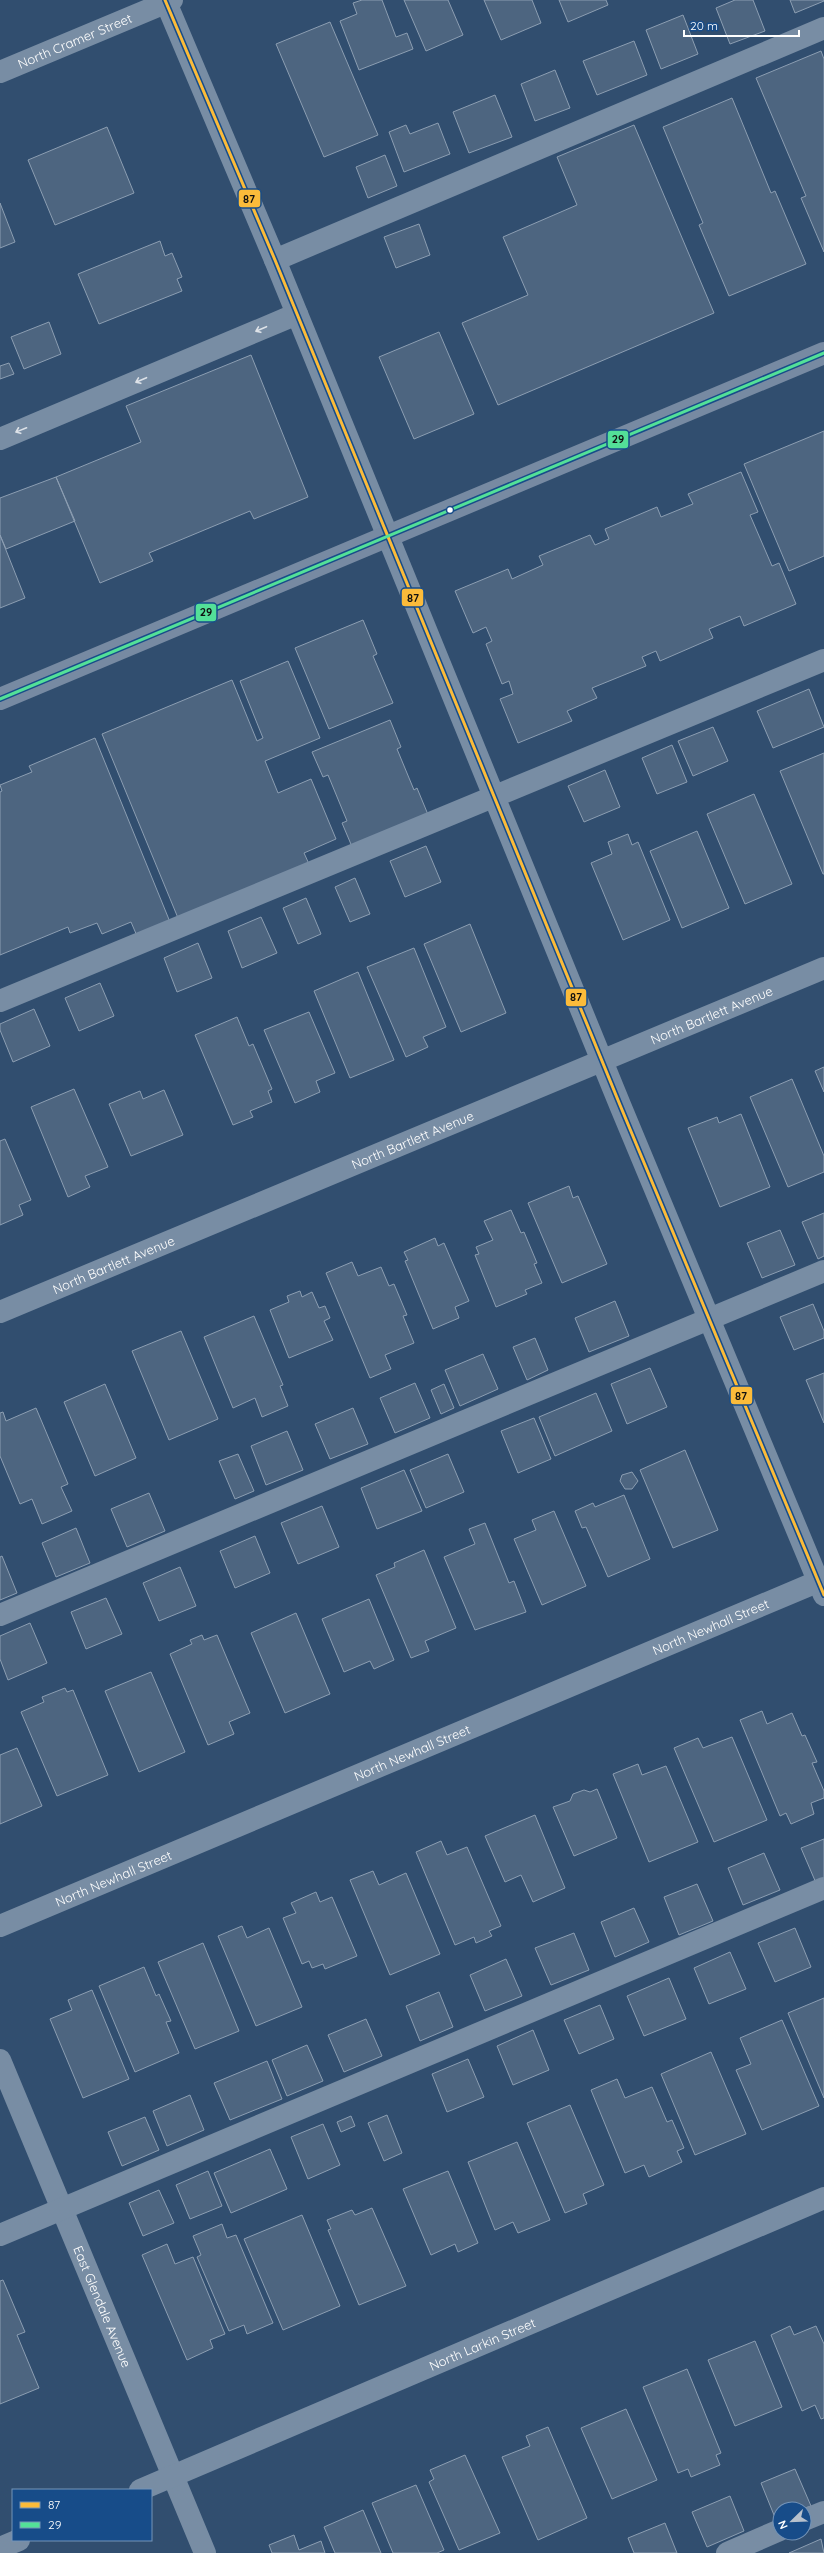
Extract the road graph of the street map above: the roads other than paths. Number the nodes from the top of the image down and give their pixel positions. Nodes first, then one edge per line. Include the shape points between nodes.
1 (168, 1) edge
2 (824, 28) edge
3 (0, 72) edge
4 (275, 260) junction
5 (297, 314) junction
6 (824, 353) edge
7 (0, 439) edge
8 (387, 536) junction
9 (824, 660) edge
10 (0, 699) edge
11 (494, 795) junction
12 (824, 968) edge
13 (0, 1001) edge
14 (602, 1061) junction
15 (824, 1271) edge
16 (0, 1312) edge
17 (709, 1318) junction
18 (822, 1585) edge
19 (0, 1615) edge
20 (824, 1888) edge
21 (0, 1926) edge
22 (0, 2060) edge
23 (824, 2198) edge
24 (62, 2209) junction
25 (0, 2235) edge
26 (173, 2476) junction
27 (142, 2489) edge
28 (824, 2512) edge
29 (812, 2517) edge
30 (772, 2533) edge
31 (17, 2541) edge
32 (0, 2548) edge
33 (205, 2553) edge
34 (727, 2553) edge

1 - 3 street, North Cramer Street
1 - 4 street
2 - 4 street
4 - 5 street
5 -> 7 street
5 - 8 street
6 - 8 main road
8 - 10 main road
8 - 11 street
9 - 11 street
11 - 13 street
11 - 14 street
12 - 14 street, North Bartlett Avenue
14 - 16 street, North Bartlett Avenue
14 - 17 street
15 - 17 street
17 - 18 street
17 - 19 street
18 - 21 street, North Newhall Street
20 - 24 street
22 - 24 street, East Glendale Avenue
23 - 26 street, North Larkin Street
24 - 25 street
24 - 26 street, East Glendale Avenue
26 - 27 street, North Larkin Street
26 - 33 street, East Glendale Avenue
28 - 29 street
30 - 34 street
31 - 32 street

